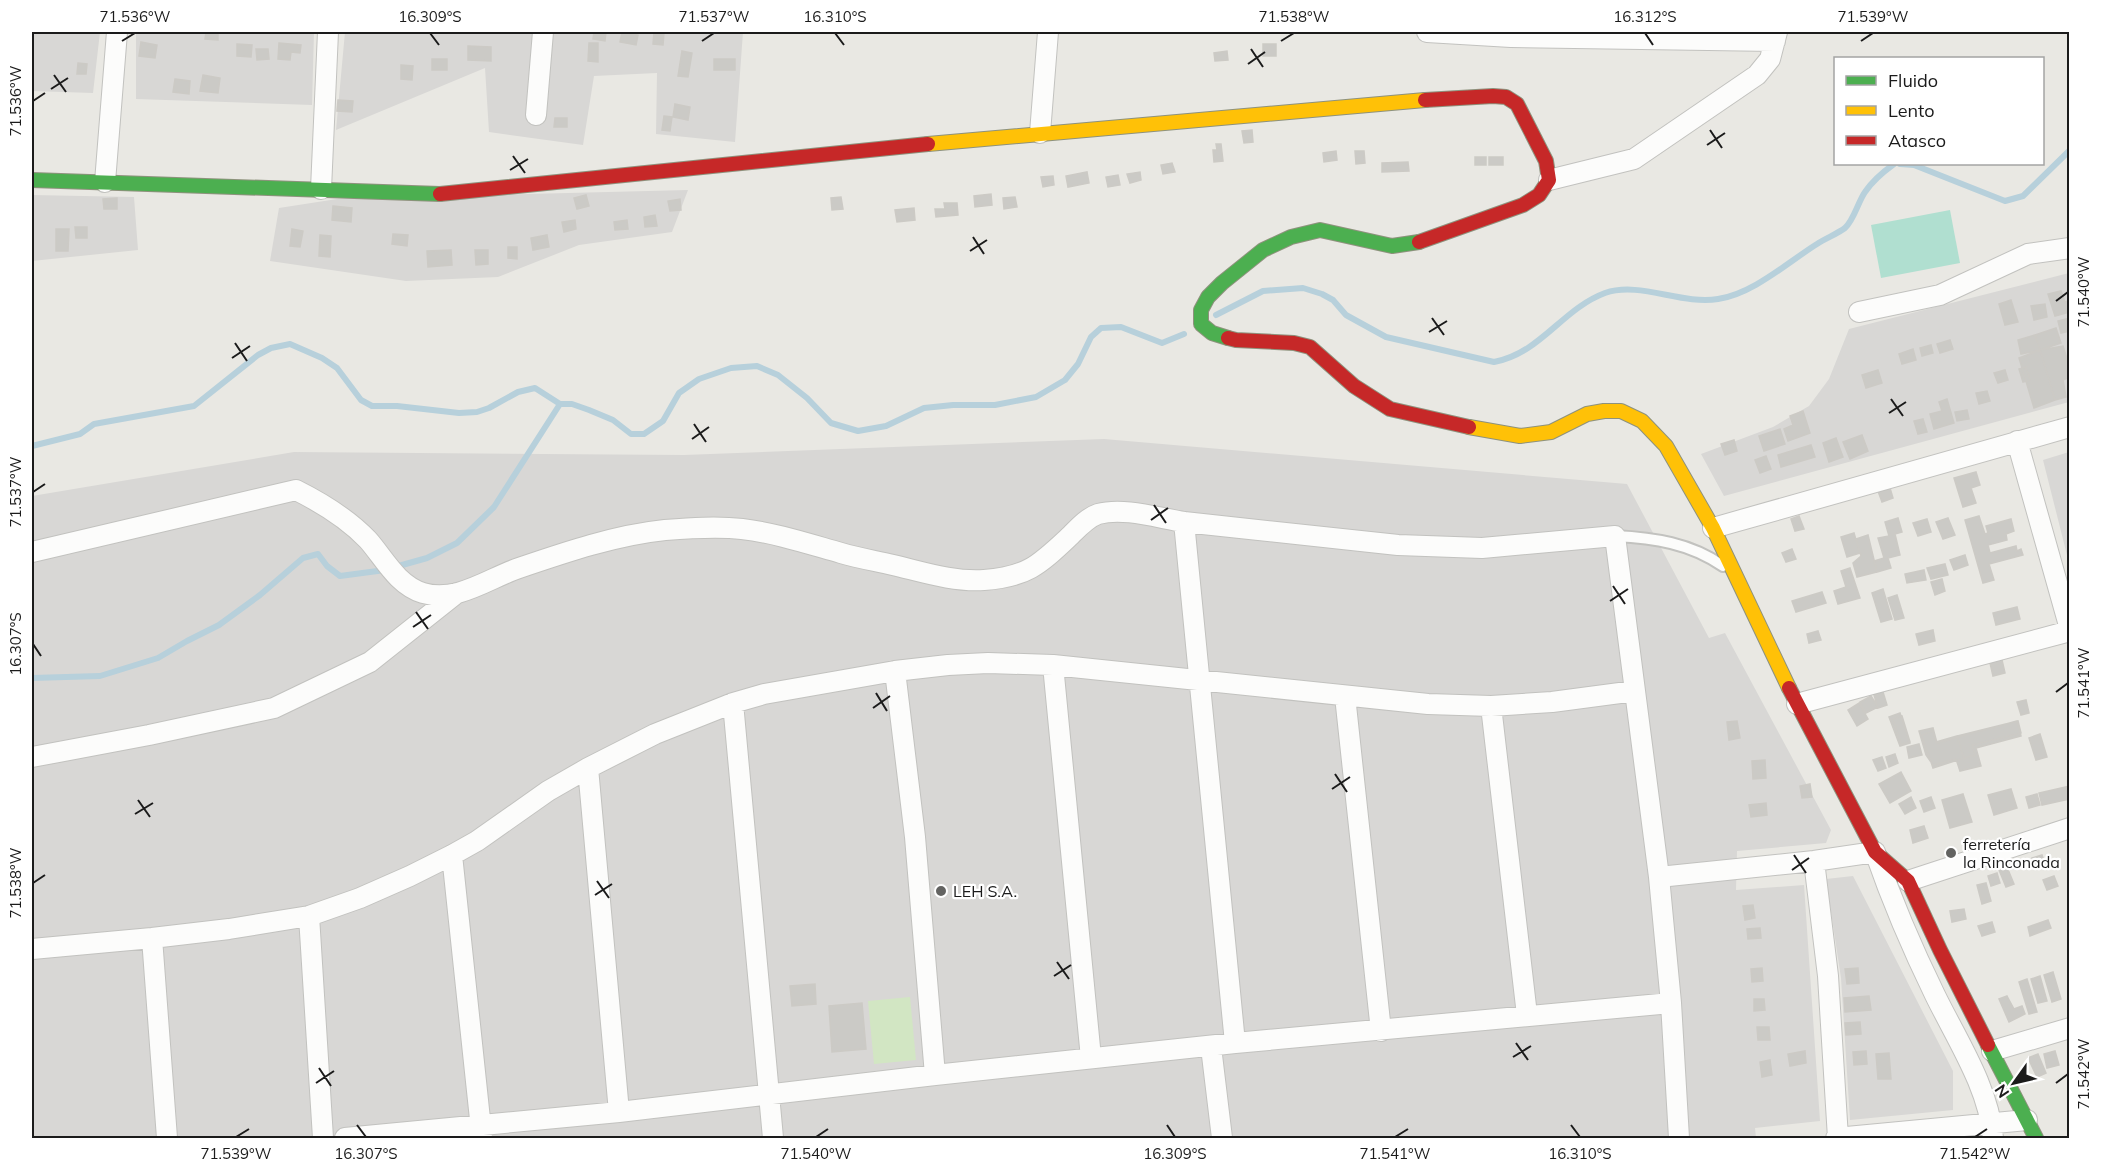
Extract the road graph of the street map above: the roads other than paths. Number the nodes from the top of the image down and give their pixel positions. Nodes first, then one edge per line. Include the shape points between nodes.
1 (117, 32) edge
2 (328, 32) edge
3 (543, 32) edge
4 (1048, 32) edge
5 (1426, 32) edge
6 (1511, 34) edge
7 (1777, 36) edge
8 (536, 115) dead end
9 (1040, 133) junction
10 (32, 180) edge
11 (1549, 180) junction
12 (105, 182) junction
13 (321, 189) junction
14 (2070, 248) edge
15 (1859, 312) dead end
16 (2070, 427) edge
17 (2017, 441) junction
18 (1184, 522) junction
19 (1713, 528) junction
20 (1615, 536) junction
21 (32, 552) edge
22 (1735, 574) junction
23 (457, 593) junction
24 (2070, 630) edge
25 (1053, 665) junction
26 (896, 671) junction
27 (1200, 681) junction
28 (1635, 691) junction
29 (1345, 696) junction
30 (733, 703) junction
31 (1797, 704) junction
32 (1491, 706) junction
33 (32, 757) edge
34 (588, 768) junction
35 (2070, 828) edge
36 (1875, 852) junction
37 (452, 855) junction
38 (1814, 861) junction
39 (1659, 877) junction
40 (1908, 881) junction
41 (309, 916) junction
42 (152, 938) junction
43 (32, 949) edge
44 (1671, 1003) junction
45 (1527, 1015) junction
46 (2070, 1028) edge
47 (1381, 1031) junction
48 (1234, 1043) junction
49 (1211, 1047) junction
50 (1992, 1051) junction
51 (1092, 1058) junction
52 (935, 1075) junction
53 (769, 1094) junction
54 (619, 1112) junction
55 (2026, 1120) junction
56 (1993, 1131) edge
57 (481, 1132) edge
58 (167, 1138) edge
59 (323, 1138) edge
60 (345, 1138) edge
61 (773, 1138) edge
62 (1222, 1138) edge
63 (1679, 1138) edge
64 (1837, 1138) edge
65 (2036, 1138) edge

1 - 12 street
2 - 13 street
3 - 8 street
4 - 9 street
5 - 6 street
6 - 7 street
7 - 11 street via 1770,59 1757,75 1634,159
9 - 11 street via 1254,117 1454,96 1506,97 1517,104 1546,161
9 - 13 street via 437,194
10 - 12 street
11 - 19 street via 1539,195 1523,205 1417,243 1392,246 1320,230 1291,237 1263,250 1222,283 1201,310 1201,324 1212,333 1236,340 1310,347 1354,386 1390,410 1441,422 1520,436 1551,432 1587,414 1622,411 1642,421 1666,446
12 - 13 street
14 - 15 street via 2028,254 1940,295
16 - 17 street
17 - 19 street
17 - 24 street
18 - 20 street via 1398,545 1482,548
18 - 23 street via 1129,513 1094,515 1040,564 1022,574 981,580 950,579 741,529 665,530 565,553
18 - 27 street
19 - 22 street
20 - 22 lane via 1650,538 1682,546
20 - 28 street
21 - 23 street via 296,490 325,505 367,539 389,569 412,588 439,595
22 - 31 street
23 - 33 street via 370,662 274,708
24 - 31 street
25 - 26 street via 988,663
25 - 27 street
25 - 51 street
26 - 30 street
26 - 52 street
27 - 29 street
27 - 48 street
28 - 32 street
28 - 39 street
29 - 32 street
29 - 47 street
30 - 34 street via 655,734
30 - 53 street
31 - 36 street
32 - 45 street
34 - 37 street
34 - 54 street
35 - 40 street
36 - 38 street
36 - 40 street
36 - 56 street via 1893,905 1970,1062
37 - 41 street via 360,898
37 - 57 street
38 - 39 street
38 - 64 street via 1828,976
39 - 44 street
40 - 50 street
41 - 42 street
41 - 59 street
42 - 43 street
42 - 58 street
44 - 45 street
44 - 63 street
45 - 47 street
46 - 50 street
47 - 48 street
48 - 49 street
49 - 51 street
49 - 62 street
50 - 55 street
51 - 52 street
52 - 53 street
53 - 54 street
53 - 61 street
54 - 57 street
55 - 56 street
55 - 65 street
56 - 64 street
57 - 60 street

